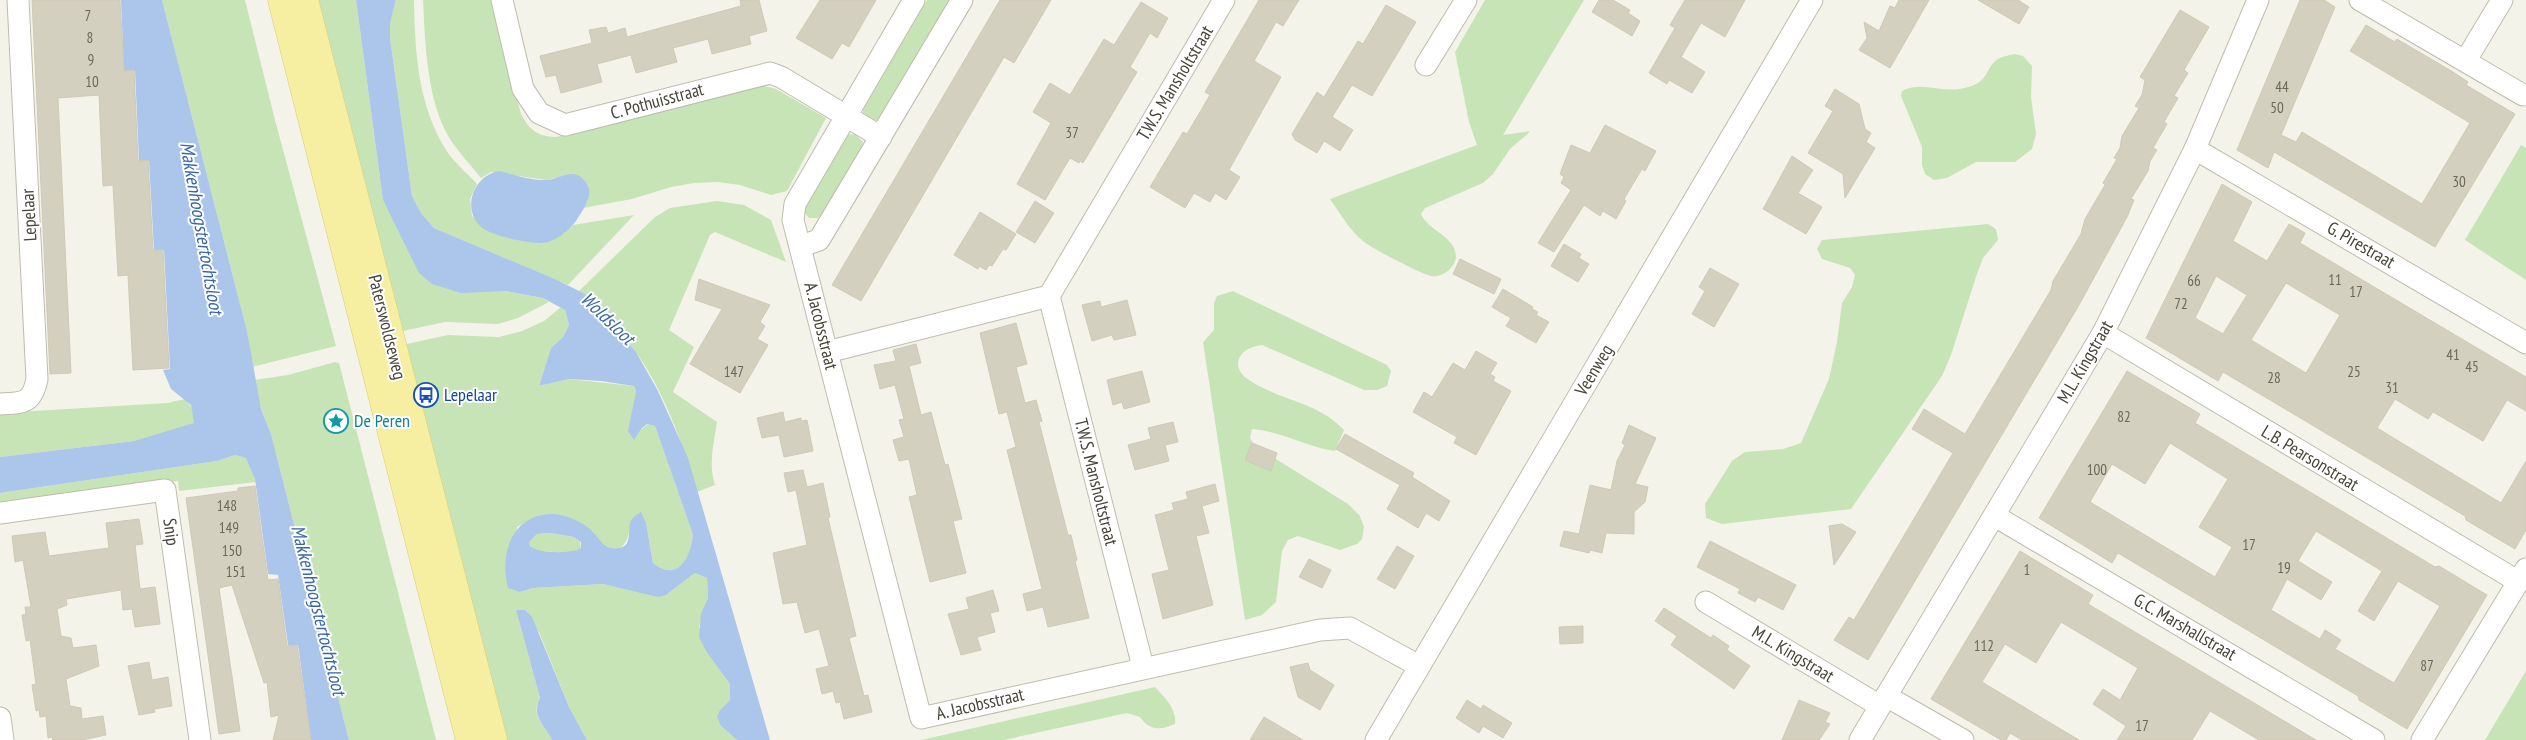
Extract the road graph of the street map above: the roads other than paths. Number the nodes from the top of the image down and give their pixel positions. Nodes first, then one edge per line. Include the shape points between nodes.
1 (18, 0) edge
2 (282, 0) edge
3 (304, 0) edge
4 (502, 0) edge
5 (914, 0) edge
6 (962, 0) edge
7 (1224, 0) edge
8 (1466, 0) edge
9 (1812, 0) edge
10 (2258, 0) edge
11 (2360, 0) edge
12 (2502, 0) edge
13 (2466, 60) junction
14 (1426, 65) dead end
15 (2523, 95) dead end
16 (845, 116) junction
17 (881, 137) junction
18 (2195, 149) junction
19 (801, 246) junction
20 (1049, 296) junction
21 (2103, 333) junction
22 (2526, 342) edge
23 (828, 352) junction
24 (0, 404) edge
25 (0, 513) edge
26 (1995, 516) junction
27 (2522, 576) edge
28 (1706, 602) dead end
29 (1419, 666) junction
30 (1143, 667) junction
31 (1883, 701) junction
32 (0, 718) edge
33 (3, 740) edge
34 (200, 740) edge
35 (470, 740) edge
36 (493, 740) edge
37 (1376, 740) edge
38 (1860, 740) edge
39 (1963, 740) edge
40 (2374, 740) edge
41 (2422, 740) edge

1 - 24 street, Lepelaar via 37,379 29,399
2 - 35 main road, Paterswoldseweg
3 - 36 main road, Paterswoldseweg
4 - 16 street, C. Pothuisstraat via 523,89 539,113 565,125 770,73
5 - 16 street, A. Jacobsstraat
6 - 17 street
7 - 20 street, T.W.S. Mansholtstraat
8 - 14 street
9 - 29 street, Veenweg
10 - 18 street, M.L. Kingstraat
11 - 13 street
12 - 13 street
13 - 15 street
16 - 17 street, C. Pothuisstraat
16 - 19 street, A. Jacobsstraat via 795,204 793,220
17 - 19 street via 820,240
18 - 21 street, M.L. Kingstraat
18 - 22 street, G. Pirestraat
19 - 23 street, A. Jacobsstraat
20 - 23 street
20 - 30 street, T.W.S. Mansholtstraat
21 - 26 street, M.L. Kingstraat
21 - 27 street, L.B. Pearsonstraat
23 - 30 street, A. Jacobsstraat via 920,718
25 - 34 street, Snip via 165,490
26 - 31 street, M.L. Kingstraat
26 - 40 street, G.C. Marshallstraat
27 - 41 street
28 - 31 street, M.L. Kingstraat
29 - 30 street, A. Jacobsstraat via 1350,628 1320,630
29 - 37 street, Veenweg
31 - 38 street, M.L. Kingstraat
31 - 39 street
32 - 33 street

